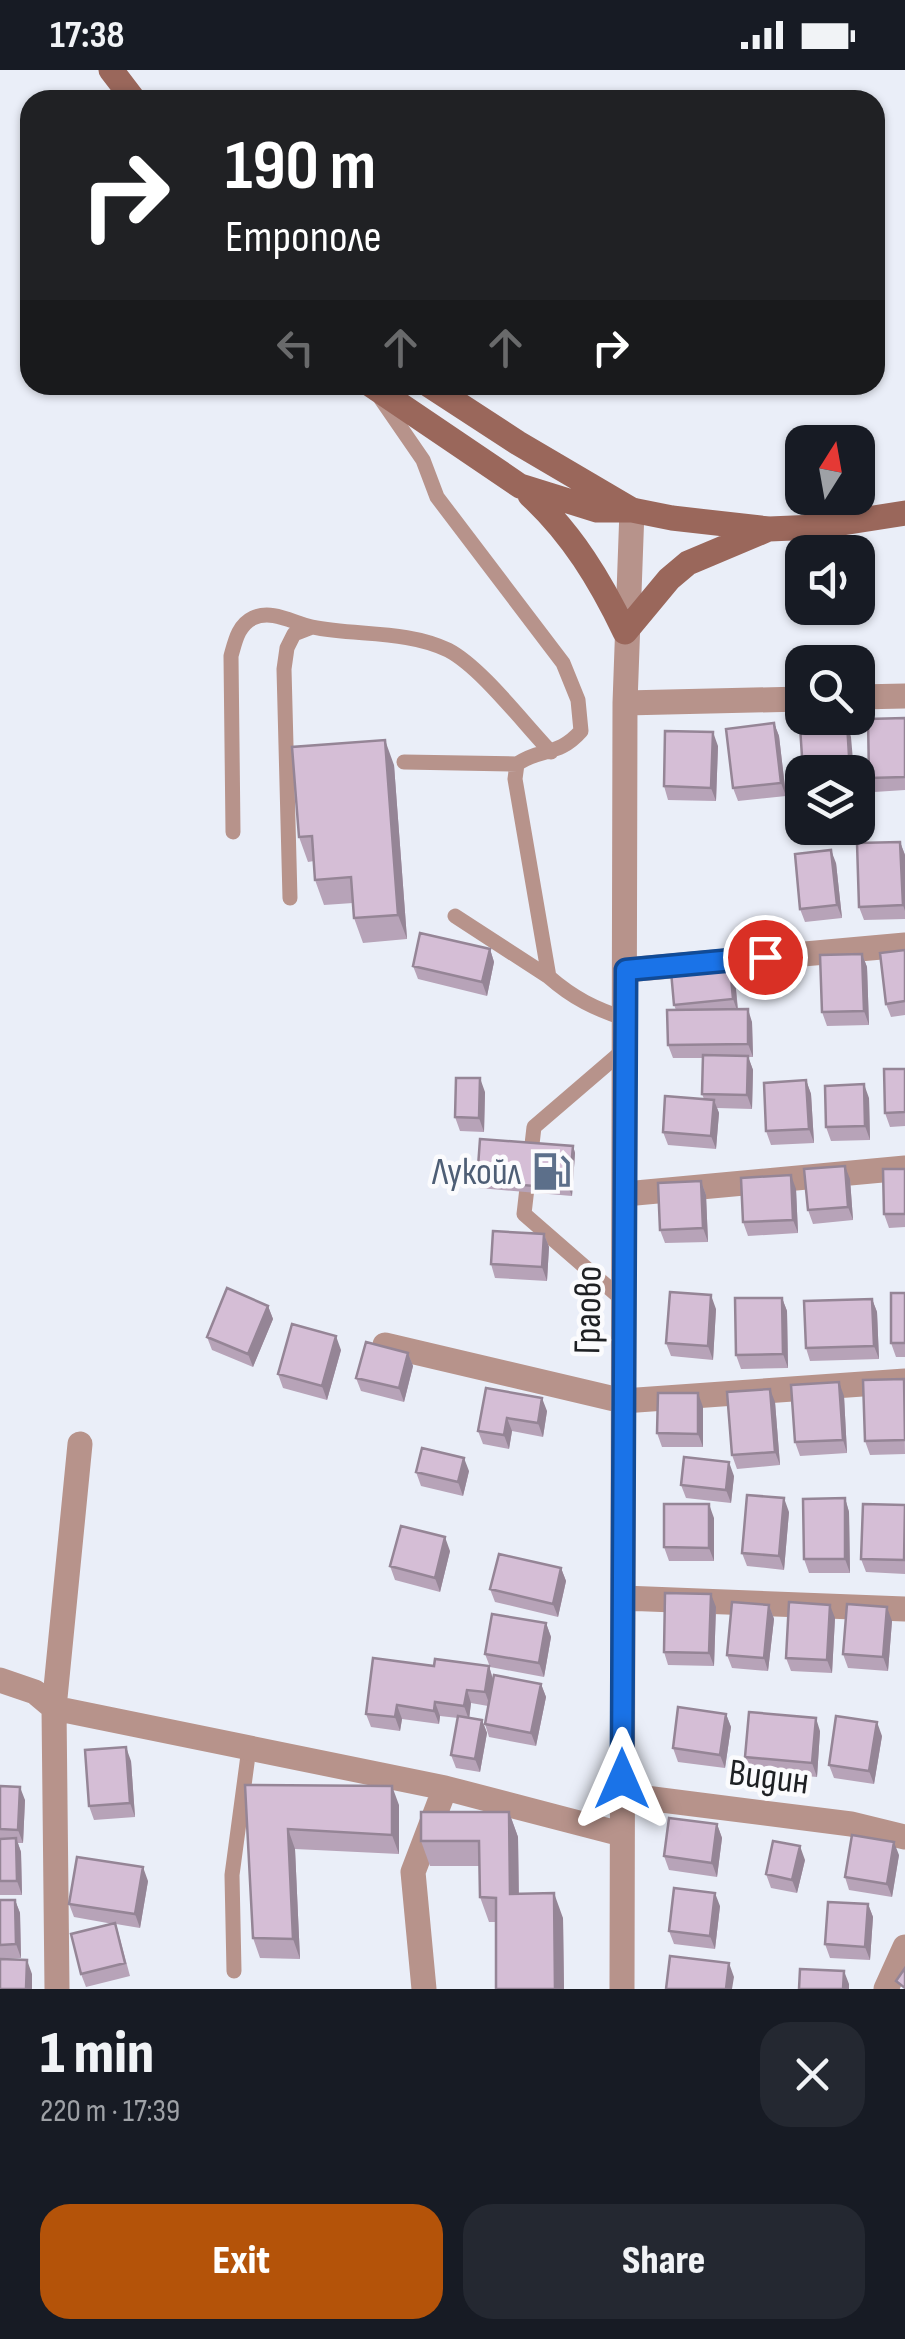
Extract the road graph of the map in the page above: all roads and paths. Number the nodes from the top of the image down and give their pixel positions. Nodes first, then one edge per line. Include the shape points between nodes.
1 (379, 395) edge
2 (387, 395) edge
3 (445, 395) edge
4 (520, 486) junction
5 (632, 510) junction
6 (905, 514) edge
7 (769, 529) junction
8 (312, 627) junction
9 (625, 632) junction
10 (905, 696) edge
11 (875, 697) edge
12 (785, 699) edge
13 (625, 704) junction
14 (551, 752) junction
15 (404, 762) dead end
16 (517, 764) junction
17 (233, 832) dead end
18 (290, 898) dead end
19 (456, 916) dead end
20 (905, 945) edge
21 (626, 970) junction
22 (549, 977) junction
23 (626, 1019) junction
24 (626, 1048) junction
25 (905, 1168) edge
26 (625, 1194) junction
27 (625, 1301) junction
28 (385, 1345) edge
29 (905, 1381) edge
30 (624, 1400) junction
31 (80, 1444) dead end
32 (623, 1598) junction
33 (905, 1609) edge
34 (0, 1680) edge
35 (54, 1708) junction
36 (248, 1748) junction
37 (445, 1788) junction
38 (622, 1795) junction
39 (621, 1834) junction
40 (905, 1837) edge
41 (905, 1947) edge
42 (234, 1971) dead end
43 (57, 1989) edge
44 (424, 1989) edge
45 (622, 1989) edge
46 (886, 1989) edge

1 - 14 lane via 423,460 437,497 563,663 578,700 581,731
2 - 4 main road
3 - 5 main road
4 - 5 main road via 597,510
4 - 9 main road via 584,556
5 - 7 main road
5 - 9 street, Граово
6 - 7 main road
7 - 9 main road via 688,563
8 - 14 lane via 419,640 448,650
8 - 17 lane via 268,614 250,619 238,634 229,707
8 - 18 lane via 294,634 284,669
9 - 13 street, Граово
10 - 11 street
12 - 13 street
13 - 21 street, Граово
14 - 16 lane
15 - 16 lane
16 - 22 lane
19 - 22 lane
20 - 21 street
21 - 23 street, Граово
22 - 23 lane via 570,996
23 - 24 street, Граово
24 - 26 street, Граово
24 - 27 lane via 534,1127 524,1214
25 - 26 street
26 - 27 street, Граово
27 - 30 street, Граово
28 - 30 street
29 - 30 street
30 - 32 street, Граово
31 - 35 street
32 - 33 street
32 - 38 street, Граово
34 - 35 street via 35,1692
35 - 36 street
35 - 43 street
36 - 37 street
36 - 42 lane via 232,1875
37 - 39 street
37 - 44 street via 413,1872
38 - 39 street, Граово
38 - 40 street, Видин
39 - 45 street, Граово
41 - 46 street

